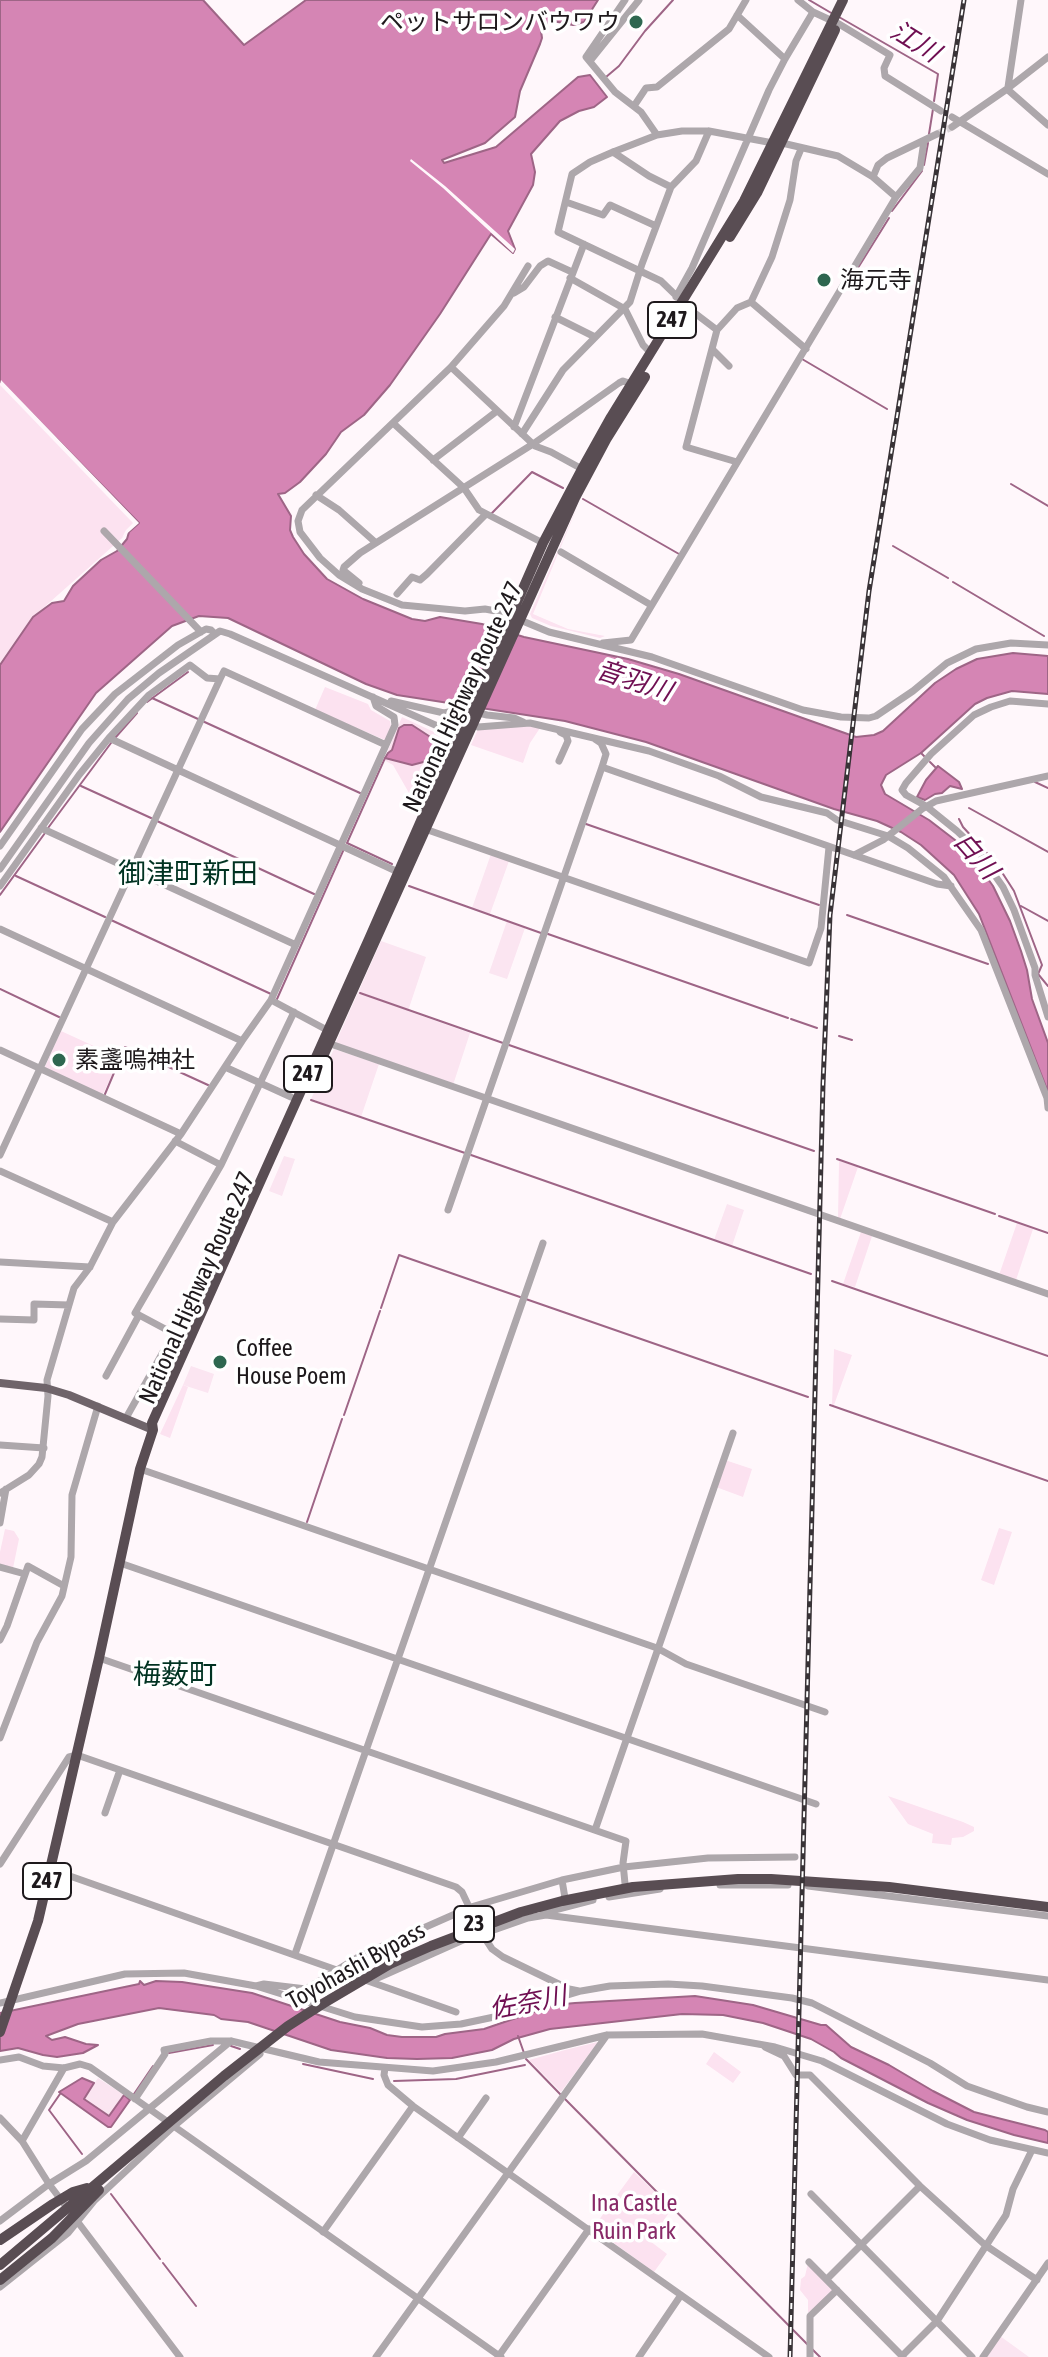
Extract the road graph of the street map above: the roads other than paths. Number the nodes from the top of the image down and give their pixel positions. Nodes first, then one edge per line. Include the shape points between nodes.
1 (625, 0) edge
2 (639, 0) edge
3 (746, 0) edge
4 (798, 0) edge
5 (843, 0) edge
6 (850, 0) edge
7 (1021, 0) edge
8 (813, 12) junction
9 (737, 15) junction
10 (837, 19) junction
11 (1048, 57) edge
12 (785, 59) junction
13 (590, 61) junction
14 (1007, 89) junction
15 (634, 106) junction
16 (941, 111) dead end
17 (955, 119) junction
18 (1047, 123) edge
19 (952, 127) tunnel mouth
20 (709, 131) junction
21 (937, 134) tunnel mouth
22 (657, 135) junction
23 (748, 138) junction
24 (924, 141) junction
25 (777, 143) junction
26 (801, 149) junction
27 (613, 152) junction
28 (1048, 174) edge
29 (873, 177) junction
30 (671, 187) junction
31 (896, 197) junction
32 (566, 202) junction
33 (656, 226) junction
34 (584, 244) junction
35 (528, 266) dead end
36 (641, 272) junction
37 (571, 275) junction
38 (511, 296) junction
39 (682, 302) junction
40 (751, 302) junction
41 (625, 309) junction
42 (555, 317) junction
43 (717, 330) junction
44 (595, 337) junction
45 (806, 349) junction
46 (713, 350) junction
47 (651, 353) junction
48 (729, 366) dead end
49 (451, 367) junction
50 (632, 384) junction
51 (497, 411) junction
52 (393, 423) junction
53 (514, 427) junction
54 (522, 434) junction
55 (533, 444) junction
56 (433, 460) junction
57 (737, 462) junction
58 (582, 469) junction
59 (464, 488) junction
60 (316, 495) junction
61 (488, 515) junction
62 (104, 531) dead end
63 (375, 542) junction
64 (543, 543) junction
65 (561, 552) dead end
66 (362, 589) junction
67 (397, 594) dead end
68 (651, 605) junction
69 (514, 621) junction
70 (199, 629) junction
71 (214, 633) junction
72 (601, 644) junction
73 (1048, 645) edge
74 (220, 679) junction
75 (373, 697) junction
76 (1048, 704) edge
77 (471, 721) junction
78 (524, 723) junction
79 (555, 728) junction
80 (462, 737) junction
81 (591, 737) junction
82 (109, 738) junction
83 (386, 745) junction
84 (559, 761) dead end
85 (602, 767) junction
86 (178, 771) junction
87 (1048, 776) edge
88 (924, 808) junction
89 (41, 828) junction
90 (425, 829) junction
91 (889, 835) junction
92 (341, 845) junction
93 (0, 846) edge
94 (829, 847) junction
95 (854, 855) junction
96 (0, 869) edge
97 (130, 870) junction
98 (398, 872) junction
99 (564, 877) junction
100 (0, 886) edge
101 (951, 886) junction
102 (0, 929) edge
103 (296, 945) junction
104 (86, 969) junction
105 (271, 1000) junction
106 (294, 1012) junction
107 (1048, 1017) edge
108 (327, 1030) junction
109 (242, 1041) junction
110 (326, 1042) junction
111 (0, 1050) edge
112 (225, 1067) junction
113 (40, 1069) junction
114 (261, 1084) junction
115 (291, 1097) dead end
116 (488, 1100) junction
117 (1048, 1108) edge
118 (178, 1138) junction
119 (0, 1155) edge
120 (221, 1165) junction
121 (0, 1171) edge
122 (448, 1210) dead end
123 (113, 1222) junction
124 (543, 1243) dead end
125 (0, 1262) edge
126 (90, 1267) junction
127 (1048, 1294) edge
128 (69, 1305) junction
129 (139, 1315) junction
130 (0, 1319) edge
131 (185, 1340) junction
132 (106, 1376) dead end
133 (0, 1383) edge
134 (46, 1388) junction
135 (98, 1406) junction
136 (126, 1418) junction
137 (153, 1430) junction
138 (733, 1433) dead end
139 (0, 1445) edge
140 (44, 1448) junction
141 (140, 1469) junction
142 (3, 1491) edge
143 (0, 1523) edge
144 (120, 1563) junction
145 (0, 1567) edge
146 (430, 1568) junction
147 (25, 1574) junction
148 (64, 1586) junction
149 (0, 1640) edge
150 (657, 1648) junction
151 (99, 1658) junction
152 (397, 1660) junction
153 (825, 1712) dead end
154 (0, 1738) edge
155 (627, 1739) junction
156 (366, 1750) junction
157 (77, 1755) junction
158 (120, 1770) junction
159 (816, 1804) dead end
160 (105, 1813) dead end
161 (595, 1830) junction
162 (333, 1844) junction
163 (795, 1857) dead end
164 (0, 1864) edge
165 (624, 1867) junction
166 (50, 1869) junction
167 (562, 1880) junction
168 (626, 1894) junction
169 (1048, 1903) edge
170 (567, 1906) junction
171 (471, 1907) junction
172 (1048, 1916) edge
173 (528, 1918) junction
174 (481, 1932) junction
175 (295, 1954) junction
176 (337, 1969) junction
177 (1048, 1980) edge
178 (371, 1981) junction
179 (256, 1986) junction
180 (581, 1991) junction
181 (7, 2003) edge
182 (456, 2012) dead end
183 (0, 2032) edge
184 (607, 2035) junction
185 (231, 2041) junction
186 (760, 2045) junction
187 (266, 2049) junction
188 (0, 2060) edge
189 (64, 2068) junction
190 (385, 2068) junction
191 (486, 2098) dead end
192 (135, 2099) junction
193 (413, 2106) junction
194 (148, 2108) junction
195 (1048, 2112) edge
196 (0, 2118) edge
197 (174, 2126) junction
198 (458, 2138) junction
199 (22, 2141) junction
200 (1032, 2150) junction
201 (1048, 2153) edge
202 (507, 2173) junction
203 (49, 2184) junction
204 (920, 2186) junction
205 (811, 2194) dead end
206 (64, 2214) junction
207 (0, 2221) edge
208 (589, 2229) junction
209 (323, 2232) junction
210 (0, 2240) edge
211 (862, 2245) junction
212 (985, 2245) junction
213 (809, 2262) dead end
214 (0, 2263) edge
215 (1048, 2263) edge
216 (827, 2279) junction
217 (0, 2280) edge
218 (1037, 2280) junction
219 (0, 2287) edge
220 (837, 2290) junction
221 (681, 2295) junction
222 (418, 2298) junction
223 (937, 2321) junction
224 (180, 2357) edge
225 (376, 2357) edge
226 (499, 2357) edge
227 (639, 2357) edge
228 (769, 2357) edge
229 (810, 2357) edge
230 (902, 2357) edge
231 (972, 2357) edge
232 (983, 2357) edge

1 - 13 street via 586,57
2 - 13 street
3 - 9 street
4 - 8 street
5 - 10 highway, National Highway Route 247 / 247
6 - 10 highway, National Highway Route 247 / 247
7 - 14 street
8 - 10 street
8 - 12 street
9 - 12 street
9 - 15 street via 729,29 657,87 646,88
10 - 16 street via 890,55 885,76
10 - 25 highway, National Highway Route 247 / 247
11 - 14 street
12 - 23 street
13 - 15 street
14 - 17 street
14 - 18 street
15 - 22 street
17 - 19 street
17 - 28 street
20 - 22 street
20 - 23 street
20 - 30 street via 696,161
21 - 24 street
22 - 27 street
23 - 25 street
23 - 39 street
24 - 29 street via 887,158
24 - 31 street via 920,168
25 - 26 street
25 - 39 highway, National Highway Route 247 / 247
26 - 29 street via 838,156
26 - 40 street via 772,257
27 - 30 street
27 - 32 street via 572,174
29 - 31 street
30 - 33 street
31 - 45 street
32 - 33 street via 603,215 610,205
32 - 34 street via 558,232
33 - 36 street
34 - 36 street
34 - 37 street
35 - 38 street
36 - 39 street via 661,281
36 - 41 street
37 - 38 street via 548,261
37 - 41 street
37 - 42 street
38 - 49 street
39 - 43 street
39 - 47 highway, National Highway Route 247 / 247
39 - 69 highway, National Highway Route 247 / 247
40 - 43 street via 737,308
40 - 45 street
41 - 44 street
41 - 47 street
42 - 44 street
42 - 53 street
43 - 46 street
44 - 54 street via 563,370
45 - 57 street
46 - 48 street
46 - 57 street via 686,447
47 - 50 highway, National Highway Route 247 / 247
49 - 51 street
49 - 52 street
50 - 55 street via 619,383
50 - 58 highway, National Highway Route 247 / 247
51 - 53 street
51 - 56 street
52 - 56 street
52 - 60 street
53 - 54 street
54 - 55 street
55 - 58 street
55 - 59 street
56 - 59 street
57 - 68 street
58 - 64 highway, National Highway Route 247 / 247
59 - 61 street
59 - 63 street
60 - 63 street
60 - 66 street via 300,514 300,532 329,568
61 - 64 street
61 - 67 street via 427,574 420,580 412,577
62 - 70 street
63 - 66 street via 343,570
64 - 69 highway, National Highway Route 247 / 247
65 - 68 street
66 - 69 street via 402,605 485,609
68 - 72 street via 631,640
69 - 72 street
69 - 77 highway, National Highway Route 247 / 247
70 - 71 street
70 - 93 street via 90,720
71 - 75 street via 230,634
71 - 96 street via 128,699 89,743
72 - 73 street via 803,710 869,718 964,654 1011,643
74 - 82 street via 204,677 190,665 149,695
74 - 83 street via 224,671
74 - 86 street
75 - 78 street
75 - 80 street
75 - 83 street via 376,706 395,719
76 - 88 street via 1010,701 974,715 931,754 902,790
77 - 78 street via 484,727
77 - 80 highway, National Highway Route 247 / 247
78 - 79 street
79 - 81 street
79 - 84 street via 568,738
80 - 90 highway, National Highway Route 247 / 247
80 - 98 highway, National Highway Route 247 / 247
81 - 85 street via 606,754
81 - 91 street via 649,751 761,797
82 - 86 street
82 - 89 street
83 - 92 street
85 - 94 street
85 - 99 street
86 - 92 street
86 - 97 street
87 - 88 street via 945,797
88 - 91 street
88 - 107 street via 977,850 1003,887 1031,955
89 - 97 street
89 - 100 street
90 - 99 street
90 - 110 highway, National Highway Route 247 / 247
91 - 95 street
91 - 101 street
92 - 98 street
92 - 103 street
94 - 95 street
94 - 99 street via 821,928 809,963
95 - 101 street
97 - 103 street
97 - 104 street
98 - 108 highway, National Highway Route 247 / 247
99 - 116 street
101 - 117 street via 987,941
102 - 104 street
103 - 105 street
104 - 109 street
104 - 113 street
105 - 106 street
105 - 109 street
106 - 108 street
106 - 114 street
108 - 110 highway, National Highway Route 247 / 247
109 - 112 street
110 - 116 street
110 - 131 highway, National Highway Route 247 / 247
110 - 137 highway, National Highway Route 247 / 247
111 - 113 street
112 - 114 street
112 - 118 street
113 - 118 street
113 - 119 street
114 - 115 street
114 - 120 street
116 - 122 street
116 - 127 street
118 - 120 street
118 - 123 street
120 - 129 street via 135,1313
121 - 123 street
123 - 126 street
124 - 146 street
125 - 126 street
126 - 128 street
128 - 130 street via 34,1304 34,1320
128 - 134 street
129 - 131 street
129 - 132 street
131 - 136 street via 163,1352
131 - 137 highway, National Highway Route 247 / 247
133 - 134 main road
134 - 135 main road
134 - 140 street
135 - 136 main road
135 - 148 street via 72,1495 71,1557
136 - 137 main road
137 - 141 highway, National Highway Route 247 / 247
138 - 150 street
139 - 140 street
140 - 142 street via 29,1475
141 - 144 highway, National Highway Route 247 / 247
141 - 146 street
142 - 143 street
144 - 151 highway, National Highway Route 247 / 247
144 - 152 street
145 - 147 street
146 - 150 street
146 - 152 street
147 - 148 street via 28,1566
147 - 149 street
148 - 154 street
150 - 153 street via 691,1666
150 - 155 street
151 - 156 street
151 - 157 highway, National Highway Route 247 / 247
152 - 155 street
152 - 156 street
155 - 159 street
155 - 161 street
156 - 161 street
156 - 162 street
157 - 158 street
157 - 164 street via 69,1757
157 - 166 highway, 247
158 - 160 street
158 - 162 street
161 - 165 street via 626,1841
162 - 171 street via 456,1887
162 - 175 street
163 - 165 street via 708,1858
165 - 167 street
165 - 168 street
166 - 175 street
166 - 181 highway, 247 via 38,1921
167 - 170 street
167 - 171 street
168 - 170 street
168 - 172 street via 795,1885
169 - 206 highway, Toyohashi Bypass / 23 via 771,1879 699,1880 646,1885 521,1912 444,1940 350,1987 264,2044
169 - 206 highway, Toyohashi Bypass / 23 via 819,1877 738,1874 633,1882 519,1908 389,1961 285,2022 87,2188 73,2192
170 - 173 street
171 - 174 street
171 - 176 street
173 - 174 street
173 - 177 street via 553,1915
174 - 178 street
174 - 180 street via 503,1957
175 - 176 street
176 - 178 street
176 - 179 street via 306,1989
178 - 182 street
179 - 180 street via 355,2017 422,2027 494,2017
179 - 181 street via 184,1973 125,1974
180 - 195 street via 668,1984 812,2003 967,2086
181 - 183 highway, 247
184 - 186 street via 702,2034
184 - 190 street via 467,2068
184 - 202 street
185 - 187 street
185 - 192 street via 164,2050
185 - 194 street
186 - 200 street via 822,2061 947,2124
186 - 204 street via 784,2056 796,2075 810,2075
187 - 190 street via 319,2062
187 - 197 street
188 - 189 street via 19,2057
189 - 192 street via 90,2067
189 - 199 street
190 - 193 street via 388,2085
191 - 198 street
192 - 194 street
193 - 198 street
193 - 209 street
194 - 197 street
194 - 203 street via 86,2161
196 - 199 street
197 - 206 street via 94,2201
197 - 209 street
198 - 202 street
199 - 203 street
200 - 201 street
200 - 212 street via 1006,2215
202 - 208 street
202 - 222 street
203 - 206 street
203 - 207 street
204 - 211 street
204 - 212 street
205 - 211 street
206 - 210 highway
206 - 214 highway, Toyohashi Bypass / 23
206 - 217 highway via 52,2238
206 - 219 street via 68,2233
206 - 224 street
208 - 221 street
208 - 226 street
209 - 222 street
211 - 216 street
211 - 223 street
212 - 218 street
212 - 223 street
213 - 216 street
215 - 218 street
216 - 220 street
218 - 232 street
220 - 229 street via 810,2316
220 - 230 street
221 - 227 street
221 - 228 street
222 - 225 street
222 - 226 street
223 - 230 street
223 - 231 street

